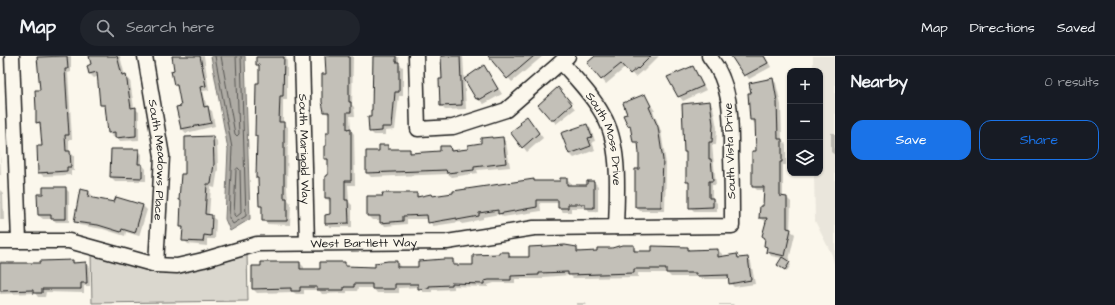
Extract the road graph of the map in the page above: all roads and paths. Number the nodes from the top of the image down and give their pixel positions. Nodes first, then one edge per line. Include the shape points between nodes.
1 (12, 56) edge
2 (145, 56) edge
3 (302, 56) edge
4 (416, 56) edge
5 (708, 56) edge
6 (564, 59) edge
7 (732, 226) joint
8 (616, 227) junction
9 (0, 241) edge
10 (19, 241) junction
11 (307, 243) junction
12 (156, 265) junction

1 - 10 street
2 - 12 street, South Meadows Place via 162,156
3 - 11 street, South Marigold Way
4 - 6 street via 418,129 453,127 506,110
5 - 7 street, South Vista Drive via 720,73 727,90 731,113
6 - 8 street, South Moss Drive via 595,102 609,127 616,166
7 - 8 street, West Bartlett Way
8 - 11 street, West Bartlett Way via 534,228 447,242
9 - 10 street, West Bartlett Way
10 - 12 street, West Bartlett Way via 69,241
11 - 12 street, West Bartlett Way via 257,244 177,266

